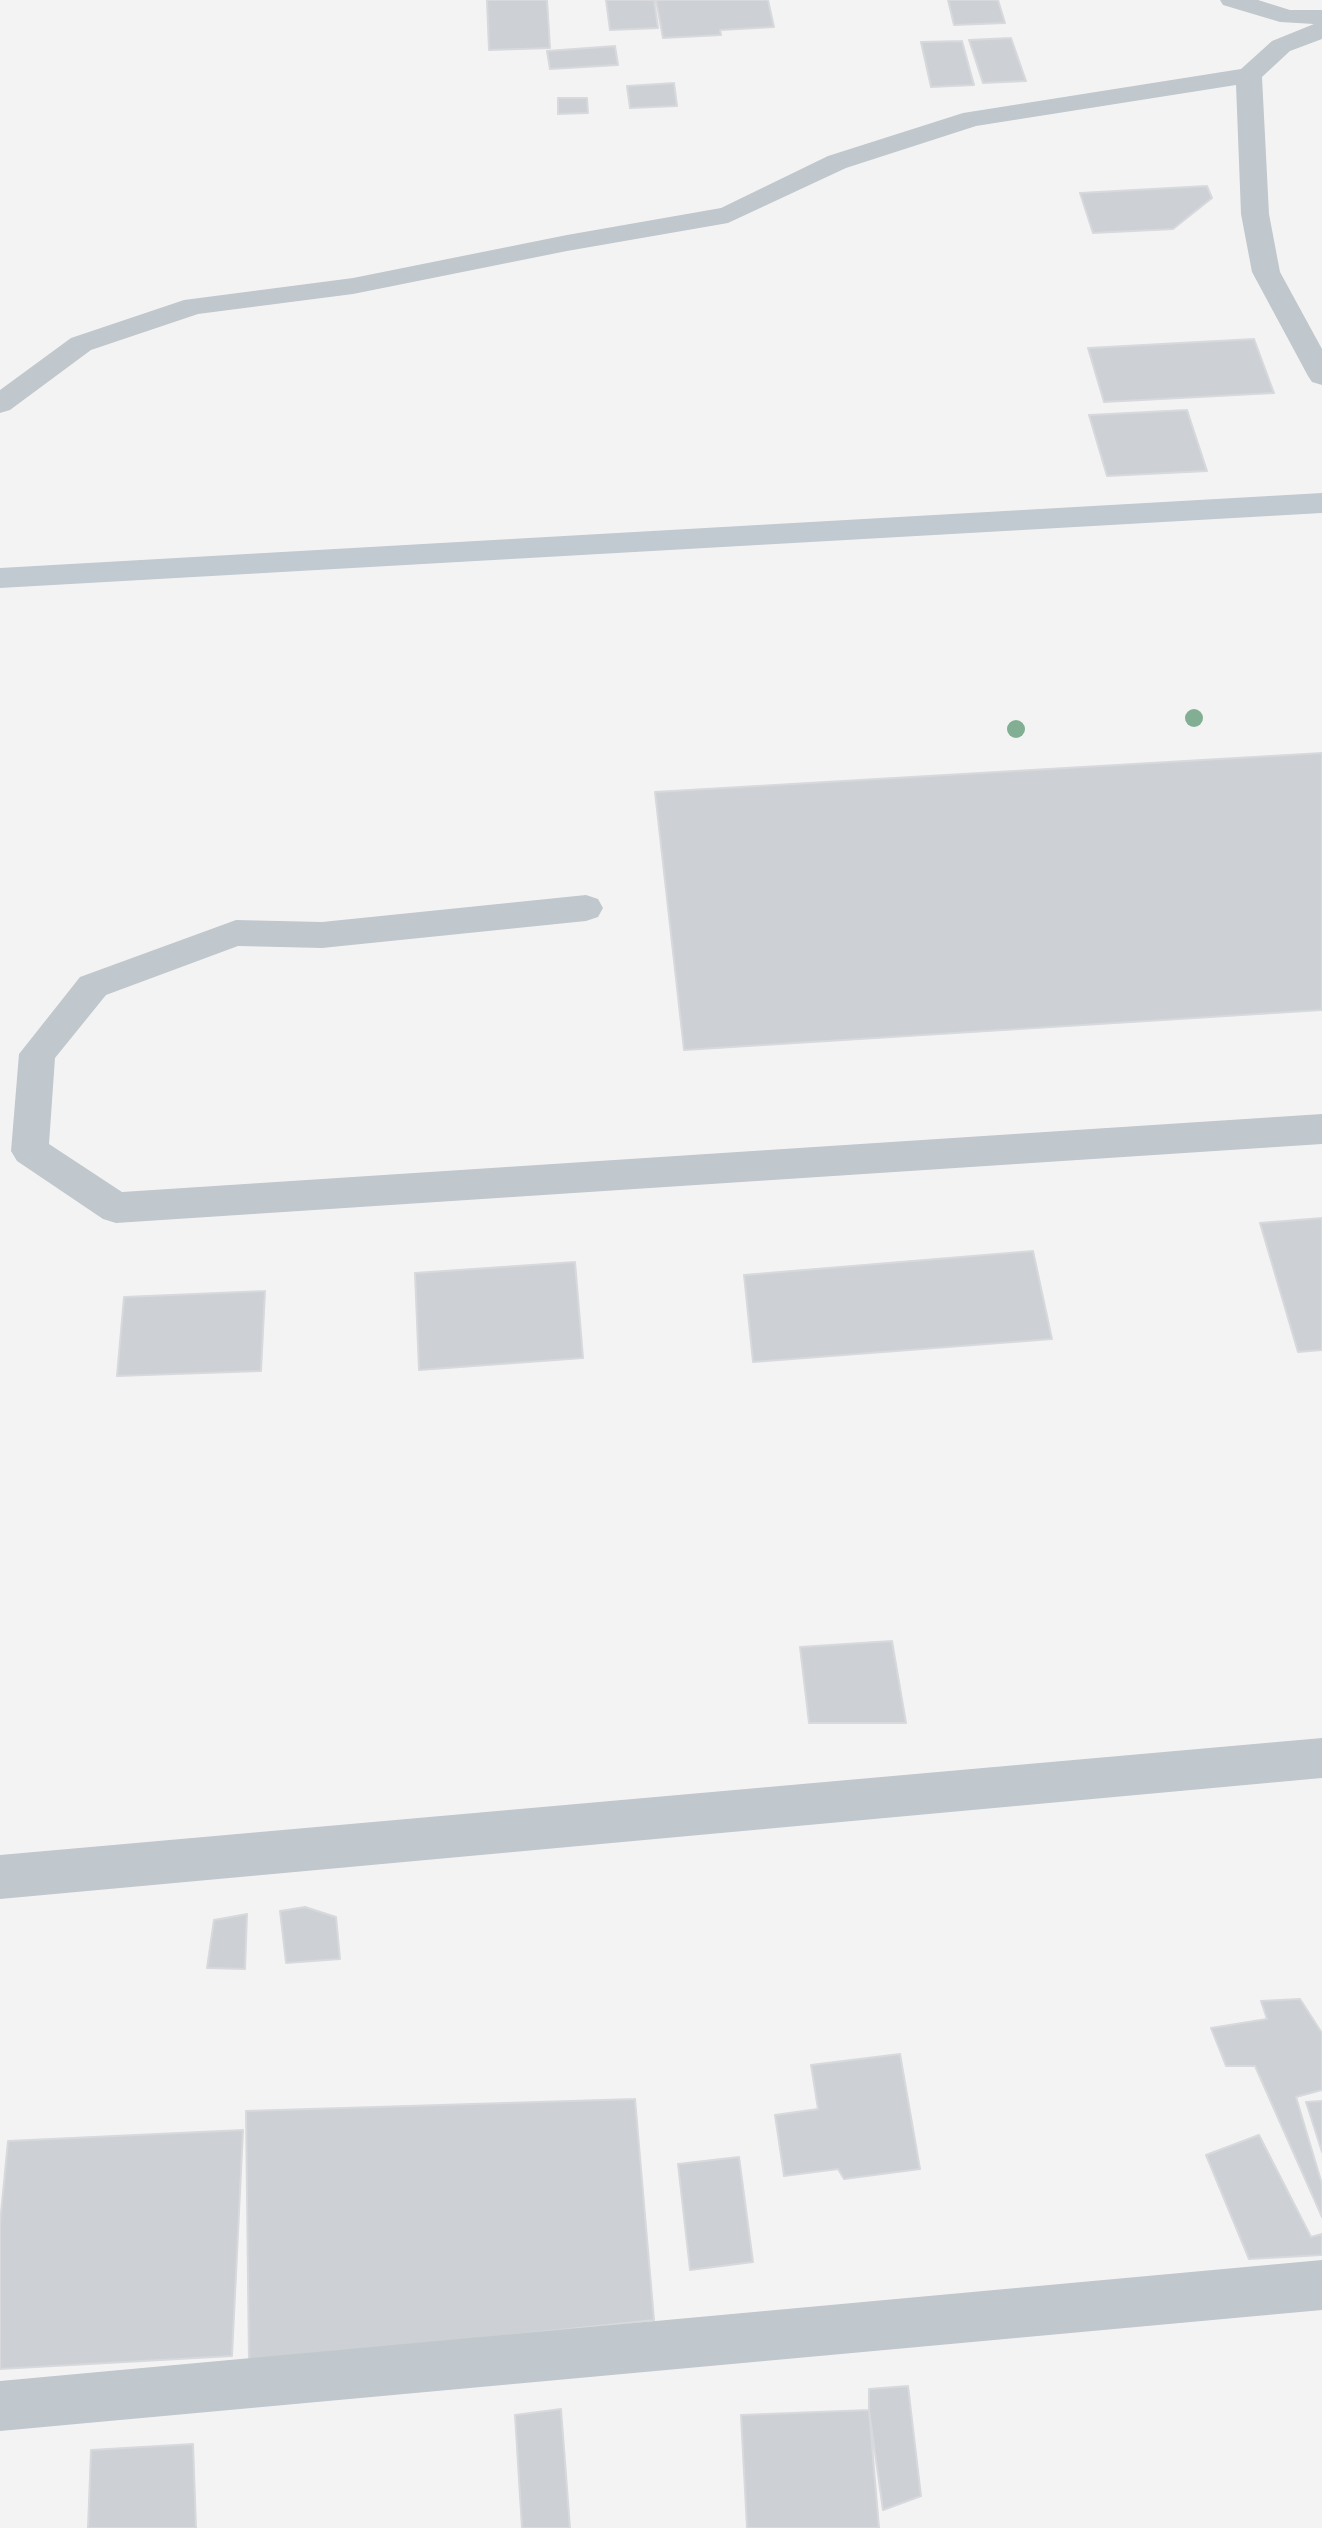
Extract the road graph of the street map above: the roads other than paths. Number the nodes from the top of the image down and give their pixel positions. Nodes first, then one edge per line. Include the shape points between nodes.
1 (1231, 0) edge
2 (1322, 17) edge
3 (1322, 30) edge
4 (1249, 75) junction
5 (1322, 376) edge
6 (0, 404) edge
7 (1322, 503) edge
8 (0, 561) edge
9 (88, 575) junction
10 (0, 578) edge
11 (586, 908) dead end
12 (1322, 1129) edge
13 (1322, 1758) edge
14 (0, 1877) edge
15 (1322, 2285) edge
16 (0, 2406) edge

1 - 2 street via 1289,18
3 - 4 street via 1281,46
4 - 5 street via 1255,214 1266,272
4 - 6 street via 972,118 837,162 728,215 353,286 194,306 81,344
7 - 9 street
8 - 9 street
9 - 10 street
11 - 12 street via 322,934 236,933 93,986 37,1054 30,1151 116,1208
13 - 14 street
15 - 16 street

